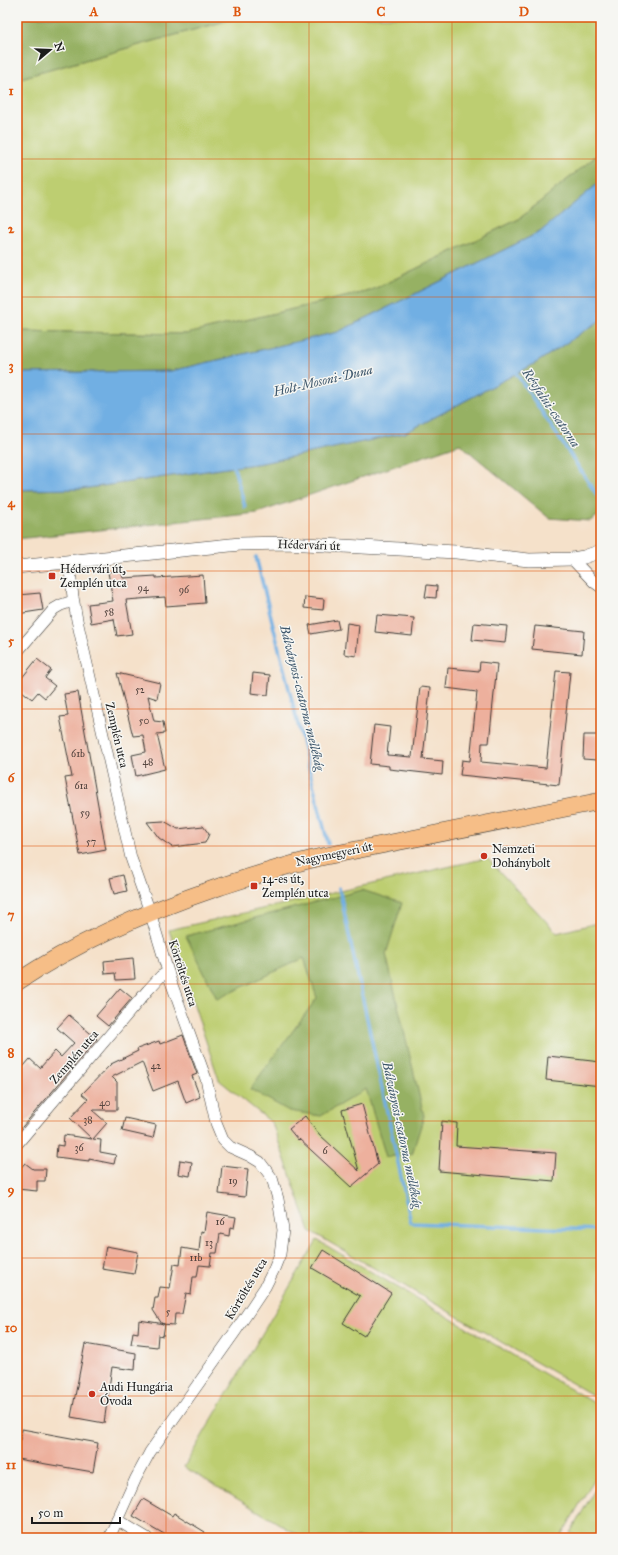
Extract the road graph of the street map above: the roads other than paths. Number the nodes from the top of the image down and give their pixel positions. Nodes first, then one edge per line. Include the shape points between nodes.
1 (601, 551) edge
2 (572, 559) junction
3 (69, 562) junction
4 (17, 567) edge
5 (601, 587) edge
6 (73, 601) junction
7 (17, 652) edge
8 (601, 801) edge
9 (150, 912) junction
10 (168, 972) junction
11 (17, 982) edge
12 (17, 1144) edge
13 (117, 1520) junction
14 (109, 1538) edge
15 (147, 1538) edge

1 - 2 street, Hédervári út
2 - 3 street, Hédervári út via 529,560 456,552 286,544 222,545
2 - 5 street
3 - 4 street, Hédervári út
3 - 6 street, Zemplén utca
6 - 7 street via 54,609
6 - 9 street, Zemplén utca via 131,858
8 - 9 main road, Nagymegyeri út via 281,866
9 - 10 street, Körtöltés utca
9 - 11 main road, Nagymegyeri út via 73,947
10 - 12 street, Zemplén utca via 148,990
10 - 13 street, Körtöltés utca via 204,1072 219,1132 230,1148 260,1162 272,1178 283,1230 280,1254 265,1287 150,1452
13 - 14 street, Körtöltés utca
13 - 15 street

